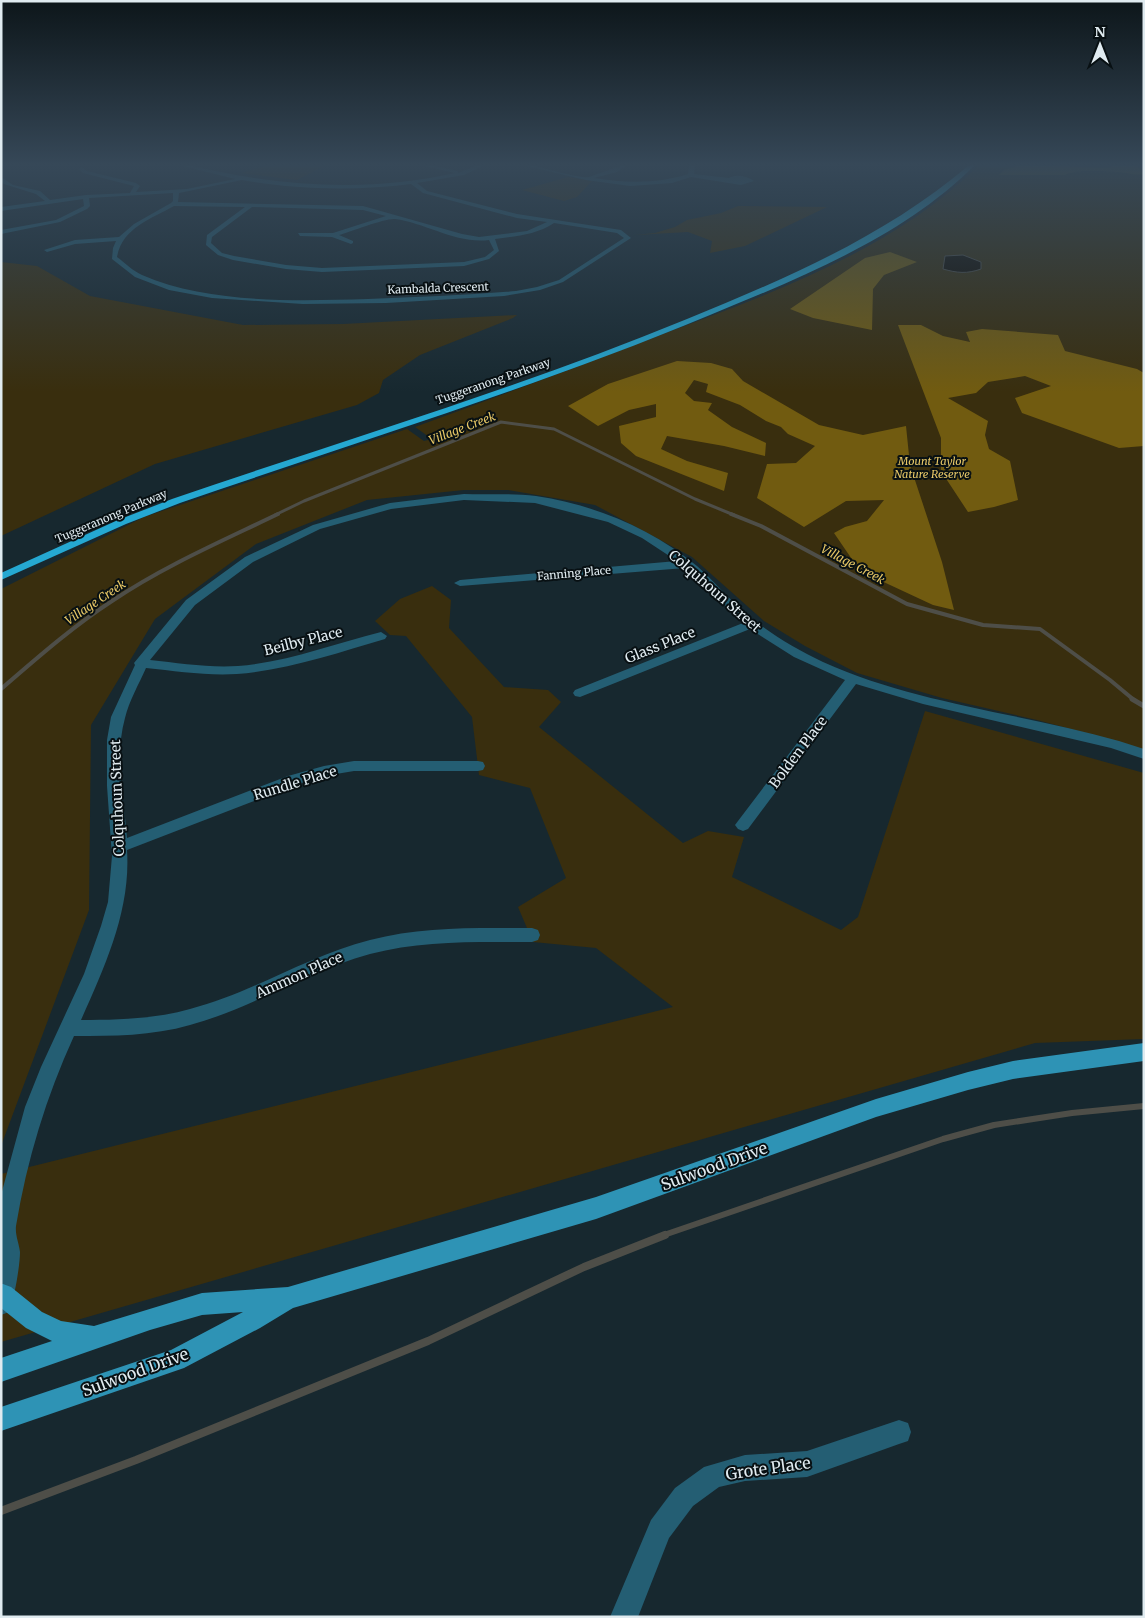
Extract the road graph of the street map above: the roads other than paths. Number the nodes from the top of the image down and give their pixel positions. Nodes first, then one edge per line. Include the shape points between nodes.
1 (93, 241) edge
2 (119, 241) edge
3 (208, 241) edge
4 (347, 241) edge
5 (492, 241) edge
6 (624, 241) edge
7 (853, 241) edge
8 (862, 241) edge
9 (351, 242) dead end
10 (47, 250) dead end
11 (51, 544) dead end
12 (25, 556) dead end
13 (687, 564) junction
14 (1, 567) edge
15 (1, 577) edge
16 (460, 583) dead end
17 (751, 624) junction
18 (381, 636) dead end
19 (140, 663) junction
20 (853, 679) junction
21 (580, 694) dead end
22 (1144, 754) edge
23 (478, 766) dead end
24 (744, 826) dead end
25 (121, 846) junction
26 (532, 935) dead end
27 (68, 1028) junction
28 (1144, 1052) edge
29 (3, 1231) edge
30 (288, 1298) junction
31 (2, 1300) edge
32 (96, 1337) junction
33 (1, 1370) edge
34 (1, 1419) edge
35 (899, 1432) dead end
36 (624, 1617) edge

1 - 10 street
2 - 6 street, Kambalda Crescent via 114,258 123,268 143,280 231,298 341,302 492,296 538,289 561,282
3 - 5 street via 214,250 233,258 309,269 452,265 492,256 497,250
4 - 9 street
7 - 11 highway, Tuggeranong Parkway via 789,273 694,314 550,368 160,500
8 - 15 highway, Tuggeranong Parkway via 795,276 563,370 168,504
12 - 14 highway
13 - 16 street, Fanning Place
13 - 17 street, Colquhoun Street
13 - 19 street, Colquhoun Street via 627,526 560,504 504,497 470,497 386,507 319,526 245,561 193,600 170,623
17 - 20 street, Colquhoun Street via 798,654
17 - 21 street, Glass Place
18 - 19 street, Beilby Place via 299,660 236,670
19 - 25 street, Colquhoun Street via 127,690 115,734 114,764
20 - 22 street, Colquhoun Street via 907,696 1114,744
20 - 24 street, Bolden Place
23 - 25 street, Rundle Place via 354,766 324,771
25 - 27 street, Colquhoun Street via 115,908 104,943
26 - 27 street, Ammon Place via 437,935 392,941 324,962 254,995 205,1013 156,1024
27 - 29 street, Colquhoun Street via 41,1091 19,1156
28 - 30 main road, Sulwood Drive via 1013,1070 943,1088 596,1208
29 - 31 street, Colquhoun Street via 9,1253
30 - 32 main road, Sulwood Drive via 202,1304
30 - 34 main road, Sulwood Drive via 176,1360
31 - 32 main road via 59,1332
32 - 33 main road, Sulwood Drive
35 - 36 street, Grote Place via 807,1464 745,1468 713,1476 684,1496 660,1529

